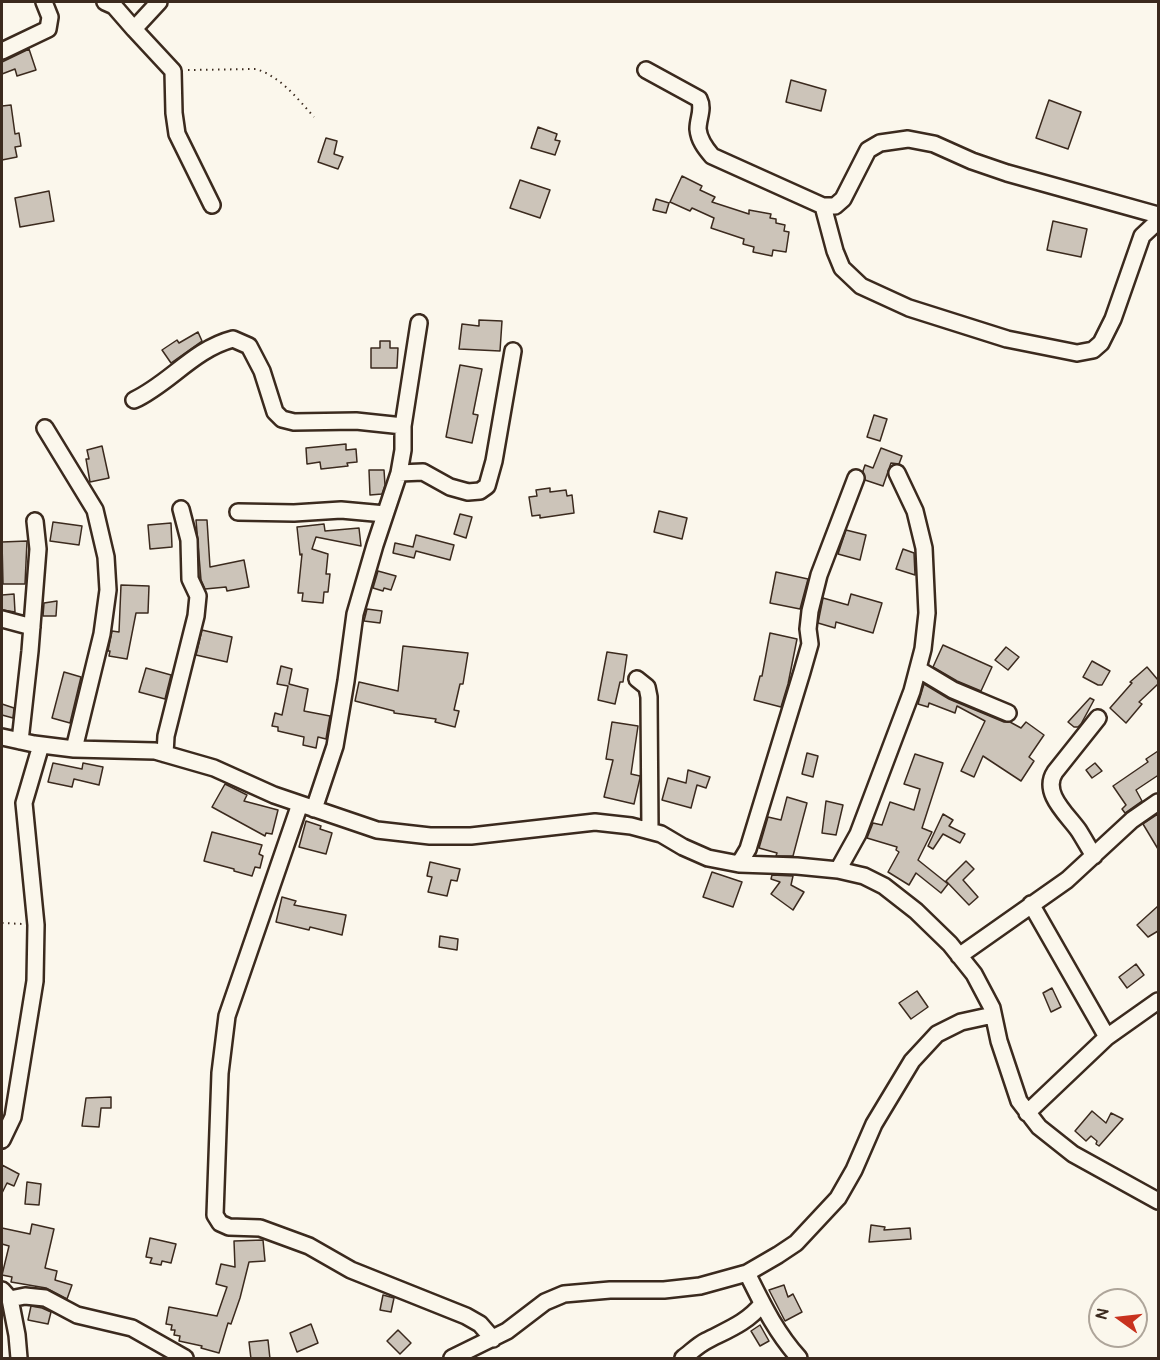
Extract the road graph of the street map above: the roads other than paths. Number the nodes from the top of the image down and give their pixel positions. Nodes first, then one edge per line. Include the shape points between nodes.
1 (44, 2) edge
2 (105, 2) edge
3 (159, 2) edge
4 (134, 29) junction
5 (2, 51) edge
6 (646, 70) dead end
7 (212, 205) dead end
8 (823, 206) junction
9 (1158, 214) edge
10 (1158, 221) edge
11 (419, 323) dead end
12 (513, 351) dead end
13 (134, 400) dead end
14 (403, 426) junction
15 (45, 428) dead end
16 (399, 472) junction
17 (897, 473) dead end
18 (856, 478) dead end
19 (181, 508) dead end
20 (238, 512) dead end
21 (385, 514) junction
22 (35, 521) dead end
23 (2, 619) edge
24 (32, 627) junction
25 (918, 669) junction
26 (637, 679) dead end
27 (1008, 713) dead end
28 (1098, 718) dead end
29 (2, 737) edge
30 (20, 741) junction
31 (41, 745) junction
32 (74, 749) junction
33 (165, 754) junction
34 (1158, 802) edge
35 (307, 807) junction
36 (650, 831) junction
37 (1094, 856) junction
38 (739, 864) junction
39 (838, 870) junction
40 (1031, 904) junction
41 (959, 956) junction
42 (1158, 1001) edge
43 (993, 1015) junction
44 (1107, 1037) junction
45 (1027, 1113) junction
46 (2, 1140) edge
47 (1158, 1201) edge
48 (747, 1273) junction
49 (6, 1294) edge
50 (762, 1304) junction
51 (493, 1339) junction
52 (19, 1359) edge
53 (185, 1359) edge
54 (452, 1359) edge
55 (683, 1359) edge
56 (799, 1359) edge

1 - 5 street via 50,17 48,29
2 - 4 street via 114,6
3 - 4 street
4 - 7 street via 173,71 177,134
6 - 8 street via 699,99 702,103 698,129 712,156
8 - 9 street via 835,206 843,199 868,150 880,143 908,139 934,144 1007,173
8 - 10 street via 842,268 861,286 909,308 1007,339 1077,353 1093,350 1101,343 1142,236
11 - 14 street
12 - 16 street via 487,486 468,492 423,472
13 - 14 street via 147,395 211,347 233,339 249,346 275,412 282,419
14 - 16 street
15 - 32 street via 95,510 106,556 108,590 102,634
16 - 21 street
17 - 25 street via 915,511 924,548 927,614
18 - 38 street via 819,575 810,610 810,644 748,849
19 - 33 street via 189,540 190,579 198,596
20 - 21 street via 341,510
21 - 35 street via 355,614 334,746
22 - 24 street via 38,549
23 - 24 street
24 - 30 street
25 - 27 street via 953,690
25 - 39 street via 858,834
26 - 36 street via 647,687 649,697
28 - 37 street via 1052,776 1051,787
29 - 30 street
30 - 31 street
31 - 32 street
31 - 46 street via 24,803 36,925 35,981 13,1117
32 - 33 street
33 - 35 street via 214,768
34 - 37 street via 1132,820
35 - 36 street via 377,830 430,836 471,836 595,822
35 - 51 street via 227,1016 220,1073 215,1215 229,1227 260,1228 309,1246 351,1270 466,1316
36 - 38 street via 708,858
37 - 40 street
38 - 39 street
39 - 41 street via 884,886 916,911
40 - 41 street
40 - 44 street
41 - 43 street via 974,974
42 - 44 street
43 - 45 street via 1019,1101
43 - 48 street via 961,1022 937,1034 912,1061 838,1198 796,1243
44 - 45 street
45 - 47 street via 1073,1154
48 - 50 street
48 - 51 street via 700,1286 564,1294 545,1302
49 - 52 street
49 - 53 street via 45,1298 77,1315 132,1328
50 - 55 street via 742,1323 703,1342
50 - 56 street via 783,1341
51 - 54 street

